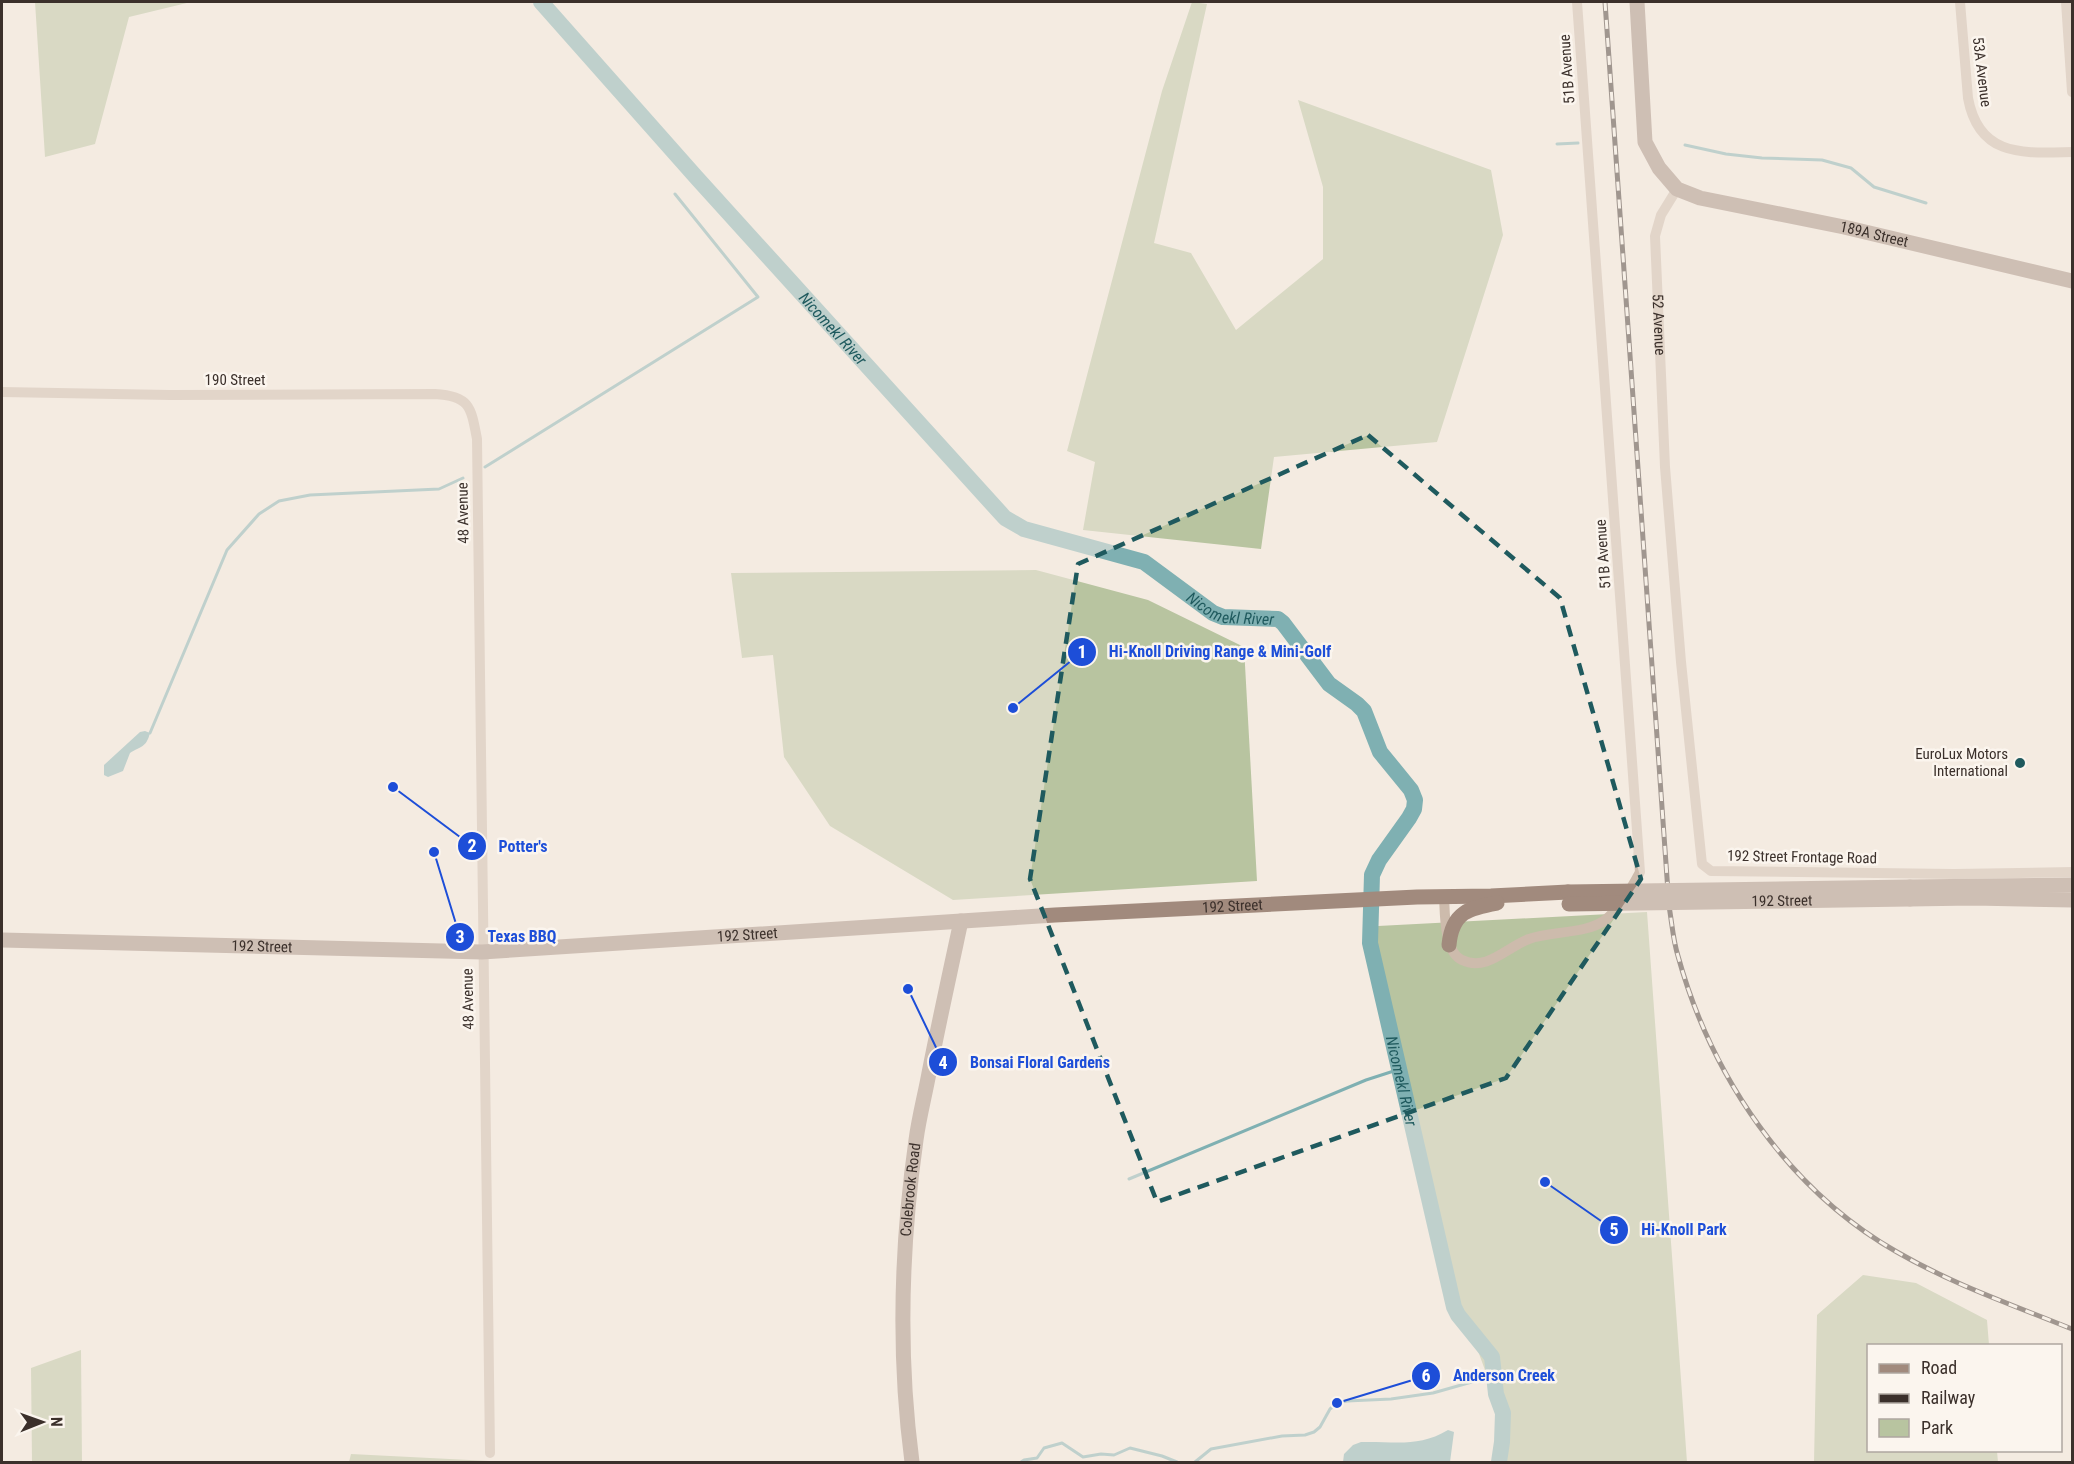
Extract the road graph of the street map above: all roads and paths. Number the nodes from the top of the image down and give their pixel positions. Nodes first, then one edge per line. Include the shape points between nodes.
1 (1577, 2) edge
2 (1636, 2) edge
3 (1960, 2) edge
4 (2066, 2) edge
5 (2073, 92) edge
6 (2073, 152) edge
7 (1677, 189) junction
8 (2073, 281) edge
9 (2, 392) edge
10 (466, 403) joint
11 (1681, 662) joint
12 (2073, 872) edge
13 (2073, 885) edge
14 (1910, 893) junction
15 (1444, 896) junction
16 (1491, 896) junction
17 (1569, 898) junction
18 (2071, 899) edge
19 (1538, 901) junction
20 (961, 921) junction
21 (2, 940) edge
22 (1449, 945) junction
23 (482, 952) junction
24 (490, 1453) dead end
25 (912, 1462) edge

1 - 22 street, 51B Avenue via 1640,872 1619,905 1597,924 1530,938 1476,964 1460,960
2 - 7 main road via 1645,142 1659,168
3 - 6 street, 53A Avenue via 1970,111 1979,126 2003,148 2022,153
4 - 5 street
7 - 8 main road, 189A Street via 1700,198
7 - 11 street, 52 Avenue via 1661,215 1655,236 1665,467
9 - 10 street, 190 Street via 435,394 454,395
10 - 23 street, 48 Avenue via 477,439
11 - 12 street, 192 Street Frontage Road via 1704,868 1722,872
13 - 14 main road, 192 Street
14 - 17 main road, 192 Street, bridge
14 - 18 main road, 192 Street
15 - 16 main road, 192 Street
15 - 20 main road, 192 Street
15 - 22 street
16 - 17 main road, 192 Street
16 - 19 main road, 192 Street
17 - 19 main road, 192 Street
19 - 22 main road via 1501,903 1461,914 1452,926
20 - 23 main road, 192 Street
20 - 25 main road, Colebrook Road via 916,1138 908,1213 904,1362
21 - 23 main road, 192 Street
23 - 24 street, 48 Avenue

